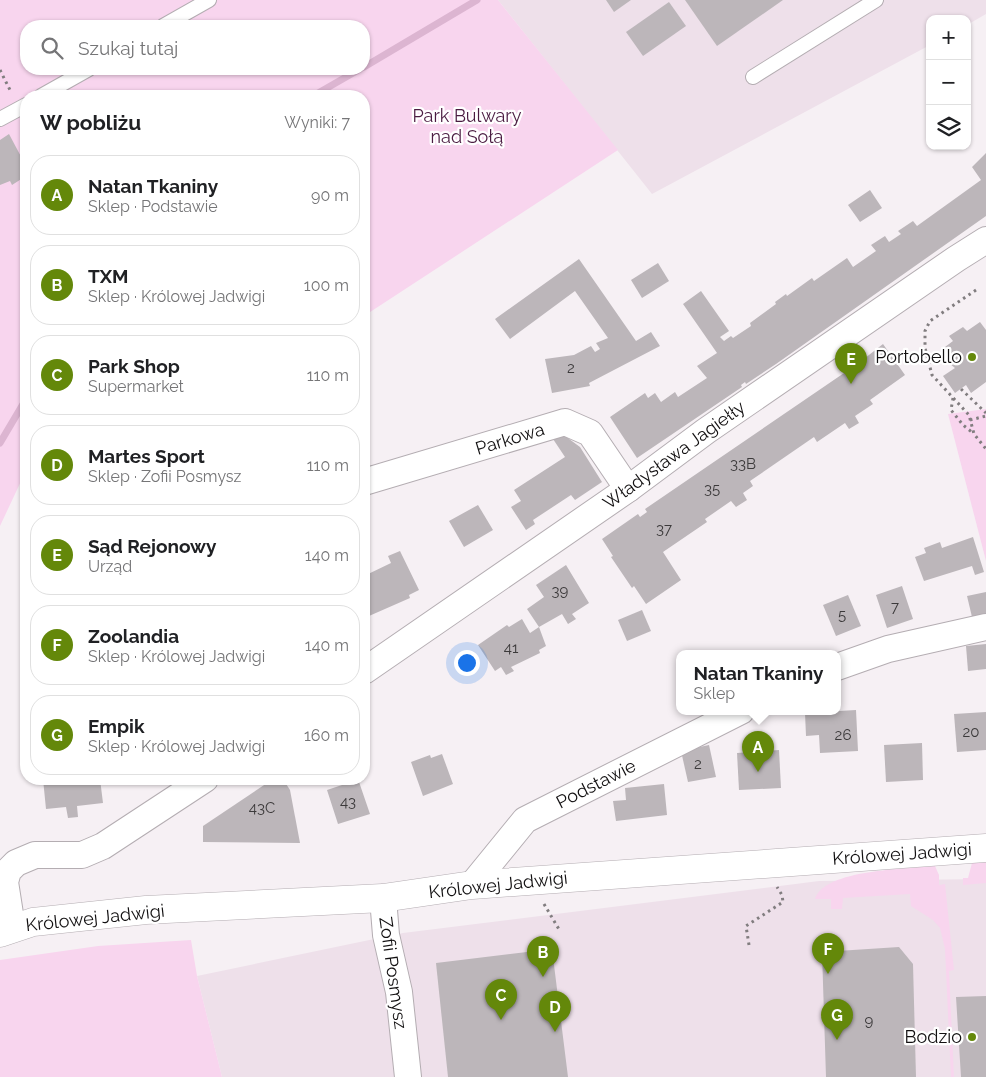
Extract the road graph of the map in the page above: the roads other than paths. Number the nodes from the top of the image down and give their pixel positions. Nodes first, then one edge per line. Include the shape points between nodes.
1 (209, 0) edge
2 (876, 0) edge
3 (174, 20) edge
4 (78, 75) edge
5 (753, 77) dead end
6 (52, 90) edge
7 (20, 112) edge
8 (0, 119) edge
9 (986, 240) edge
10 (370, 480) edge
11 (628, 489) junction
12 (986, 627) edge
13 (841, 666) edge
14 (370, 667) edge
15 (734, 715) edge
16 (196, 785) edge
17 (986, 848) edge
18 (4, 869) edge
19 (472, 885) junction
20 (383, 898) junction
21 (6, 930) edge
22 (408, 1077) edge

1 - 3 lane
2 - 5 lane
4 - 6 lane
7 - 8 lane
9 - 11 street, Władysława Jagiełły via 706,431
10 - 11 street, Parkowa via 565,422 590,433
11 - 14 street, Władysława Jagiełły
12 - 13 street via 888,649
15 - 19 street, Podstawie via 525,820
16 - 18 street via 103,846 82,855 24,857
17 - 19 street, Królowej Jadwigi
18 - 21 street
19 - 20 street, Królowej Jadwigi
20 - 21 street, Królowej Jadwigi via 146,910 34,922
20 - 22 street, Zofii Posmysz via 386,935 399,992

